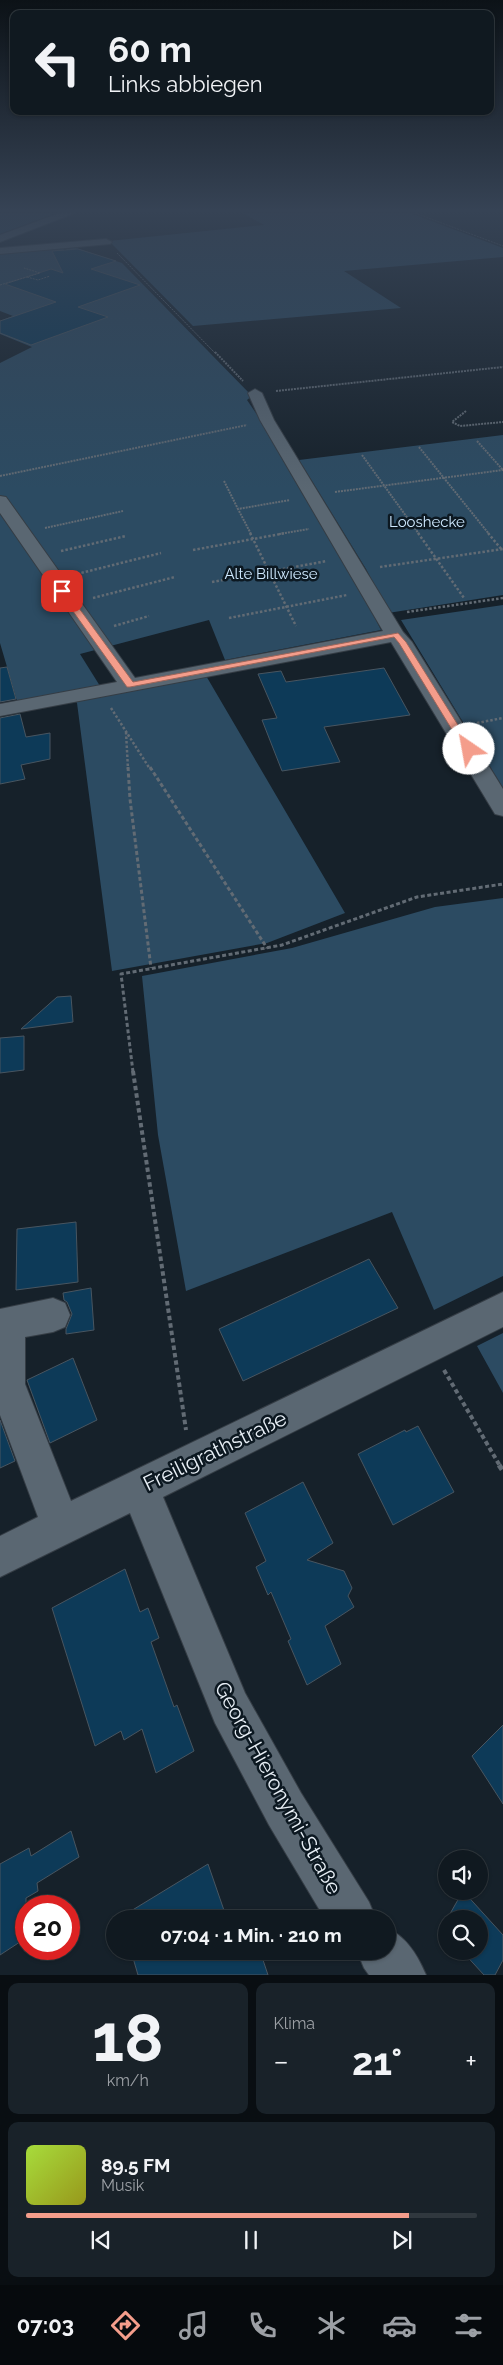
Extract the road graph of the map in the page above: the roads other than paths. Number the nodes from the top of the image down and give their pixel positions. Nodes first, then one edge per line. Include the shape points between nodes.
1 (256, 393) road end
2 (0, 501) edge
3 (395, 635) junction
4 (130, 685) junction
5 (0, 710) edge
6 (503, 808) edge
7 (503, 1309) edge
8 (53, 1315) dead end
9 (140, 1489) junction
10 (63, 1526) junction
11 (0, 1557) edge
12 (347, 1910) edge
13 (388, 1960) edge
14 (401, 1975) edge

1 - 3 street via 268,420
2 - 4 street
3 - 4 street
3 - 6 street
4 - 5 street
7 - 9 street, Freiligrathstraße
8 - 10 street via 8,1323 7,1384 47,1493
9 - 10 street, Freiligrathstraße
9 - 12 street, Georg-Hieronymi-Straße via 230,1708 285,1809
10 - 11 street, Freiligrathstraße
13 - 14 street

